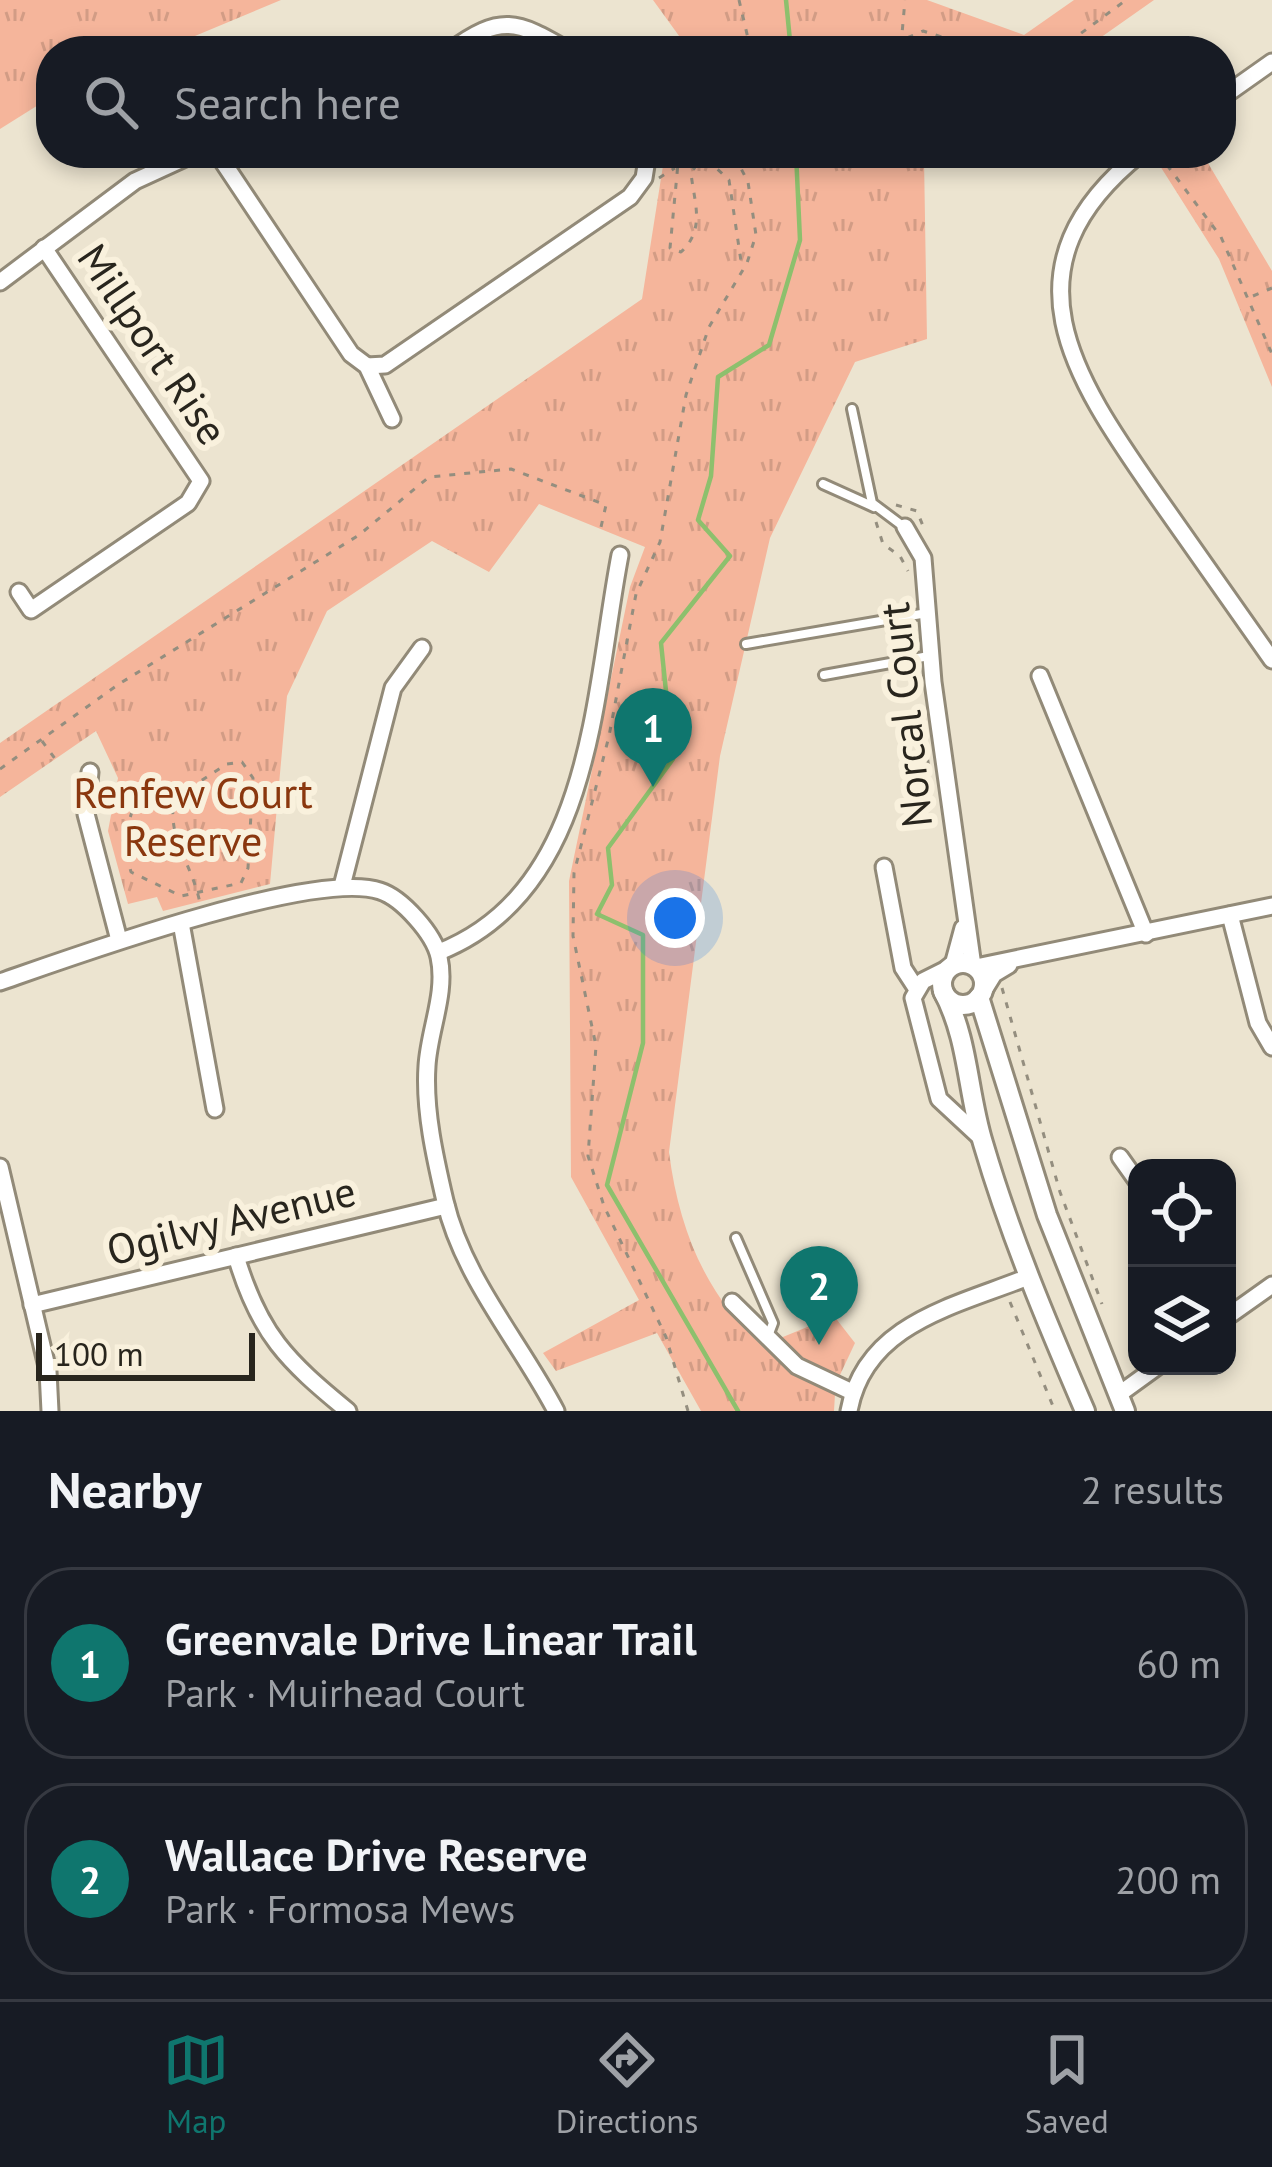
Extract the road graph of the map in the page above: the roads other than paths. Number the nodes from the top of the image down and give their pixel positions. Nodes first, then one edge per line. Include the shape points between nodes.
1 (473, 36) edge
2 (536, 36) edge
3 (1272, 62) edge
4 (1236, 87) edge
5 (163, 168) edge
6 (227, 168) edge
7 (646, 168) edge
8 (1123, 168) edge
9 (44, 248) junction
10 (0, 281) edge
11 (367, 366) junction
12 (852, 409) dead end
13 (392, 419) dead end
14 (823, 484) dead end
15 (879, 510) junction
16 (905, 527) joint
17 (620, 555) dead end
18 (19, 592) dead end
19 (928, 613) junction
20 (746, 644) dead end
21 (422, 648) dead end
22 (930, 656) junction
23 (1272, 660) edge
24 (824, 675) dead end
25 (1040, 676) dead end
26 (90, 772) dead end
27 (882, 860) dead end
28 (343, 886) junction
29 (964, 900) junction
30 (1272, 905) edge
31 (1230, 915) junction
32 (181, 923) junction
33 (1146, 934) junction
34 (119, 940) junction
35 (439, 952) junction
36 (975, 966) junction
37 (1005, 968) junction
38 (945, 975) junction
39 (0, 982) edge
40 (916, 988) junction
41 (980, 996) junction
42 (1272, 1046) edge
43 (214, 1108) dead end
44 (981, 1138) junction
45 (1120, 1157) dead end
46 (0, 1168) edge
47 (1128, 1168) edge
48 (446, 1206) junction
49 (736, 1238) dead end
50 (236, 1256) junction
51 (1065, 1263) junction
52 (1028, 1277) junction
53 (1272, 1286) edge
54 (732, 1302) dead end
55 (32, 1305) junction
56 (1236, 1307) edge
57 (766, 1340) junction
58 (1149, 1375) edge
59 (852, 1392) junction
60 (1121, 1403) edge
61 (50, 1411) edge
62 (348, 1411) edge
63 (556, 1411) edge
64 (849, 1411) edge
65 (1085, 1411) edge

1 - 2 street via 493,24
3 - 4 street
5 - 9 street
6 - 11 street via 351,354
7 - 11 street via 630,197 385,364
8 - 23 street via 1074,233 1063,269 1062,322 1076,373
9 - 10 street
9 - 18 street, Millport Rise via 201,481 188,503 31,615
11 - 13 street
12 - 15 lane
14 - 15 lane
15 - 16 lane
16 - 19 street, Norcal Court via 923,557
17 - 35 street via 573,803 553,851 528,890 474,938
19 - 20 lane
19 - 22 street, Norcal Court
21 - 28 street via 393,688
22 - 24 lane
22 - 29 street, Norcal Court
25 - 33 street
26 - 34 street via 86,814
27 - 40 street via 903,968
28 - 32 street
28 - 35 street via 383,891
29 - 36 street, Norcal Court
29 - 38 street, Norcal Court via 961,940
30 - 31 street
31 - 33 street
31 - 42 street via 1258,1023
32 - 34 street
32 - 43 street
33 - 37 street
34 - 39 street
35 - 48 street via 427,1102
36 - 37 street
36 - 38 street
36 - 41 street
37 - 41 street
38 - 40 street
38 - 41 street via 956,1004
38 - 44 street
40 - 44 street via 939,1099
41 - 51 street
44 - 52 street
45 - 47 street
46 - 55 street
48 - 50 street, Ogilvy Avenue
48 - 63 street via 488,1298
49 - 57 lane via 773,1323
50 - 55 street, Ogilvy Avenue
50 - 62 street via 278,1351
51 - 52 street
51 - 60 street
52 - 59 street via 890,1336
52 - 65 street
53 - 56 street
54 - 57 street
55 - 61 street
57 - 59 street via 796,1366
58 - 60 street
59 - 64 street
60 - 65 street

